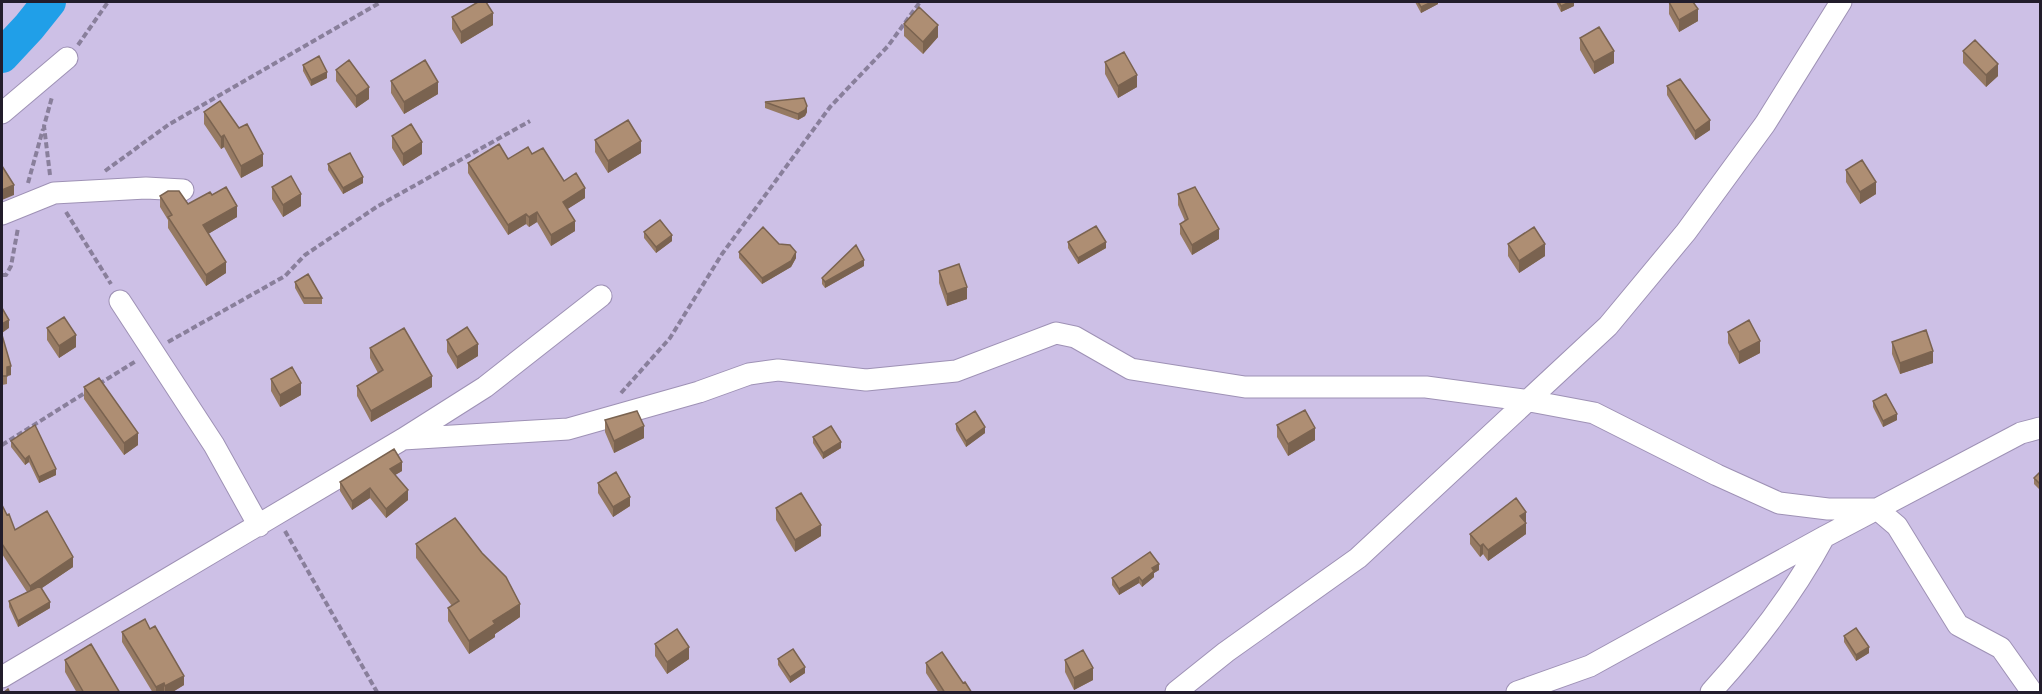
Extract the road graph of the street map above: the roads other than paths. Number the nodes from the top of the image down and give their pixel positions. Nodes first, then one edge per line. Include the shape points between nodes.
1 (1841, 2) edge
2 (67, 58) road end
3 (2, 112) edge
4 (183, 190) dead end
5 (2, 214) edge
6 (601, 296) dead end
7 (120, 301) road end
8 (1530, 401) junction
9 (2040, 428) edge
10 (403, 439) junction
11 (1877, 509) junction
12 (268, 520) junction
13 (1824, 537) junction
14 (2, 677) edge
15 (1176, 693) edge
16 (1517, 693) edge
17 (1711, 693) edge
18 (2032, 693) edge

1 - 8 street via 1765,124 1686,232 1608,326
2 - 3 street
4 - 5 street via 54,193
6 - 10 street via 485,387
7 - 12 street
8 - 10 street via 1426,387 1245,387 1131,369 1074,337 1056,333 956,371 866,380 778,370 749,374 568,429
8 - 11 street via 1594,413 1779,503
8 - 15 street via 1358,558 1226,652
9 - 11 street via 2021,433
10 - 12 street
11 - 13 street
11 - 18 street via 1897,526 1958,626 2001,648
12 - 14 street
13 - 16 street via 1590,666
13 - 17 street via 1807,569

